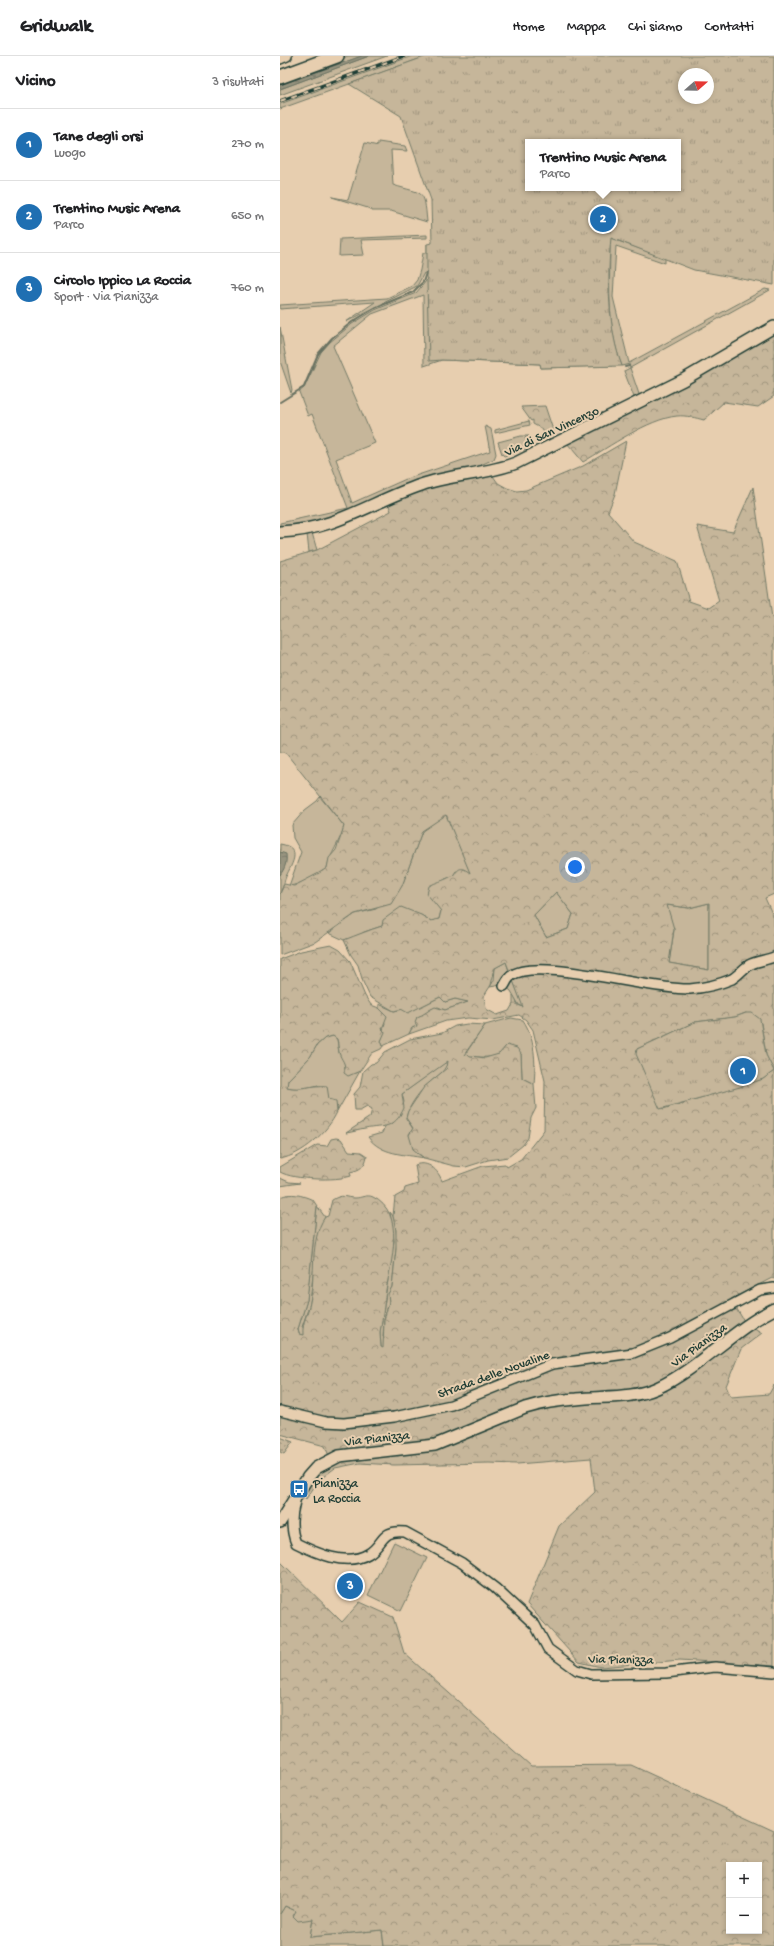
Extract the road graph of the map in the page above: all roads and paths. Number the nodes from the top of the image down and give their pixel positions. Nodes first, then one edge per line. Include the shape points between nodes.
1 (314, 56) edge
2 (337, 56) edge
3 (283, 59) edge
4 (280, 77) edge
5 (774, 328) edge
6 (280, 532) edge
7 (774, 957) edge
8 (504, 986) dead end
9 (774, 1288) edge
10 (774, 1310) edge
11 (280, 1411) edge
12 (298, 1492) junction
13 (280, 1522) edge
14 (774, 1672) edge

1 - 3 highway
2 - 4 highway
5 - 6 main road, Via di San Vincenzo via 683,380 516,463 495,470 422,484 338,521 302,530
7 - 8 street via 749,965 732,979 690,989 627,982 608,976 570,971 527,970 511,975
9 - 11 street, Strada delle Novaline via 760,1290 670,1338 633,1353 552,1364 451,1405 394,1418 344,1423 326,1422
10 - 12 main road, Via Pianizza via 744,1328 680,1376 656,1388 638,1394 539,1404 435,1445 339,1456 316,1468
12 - 13 main road
12 - 14 street, Via Pianizza via 292,1512 291,1532 296,1543 318,1553 347,1560 369,1554 386,1535 394,1531 405,1532 462,1563 495,1588 535,1625 548,1649 577,1670 591,1674 666,1673 715,1667

